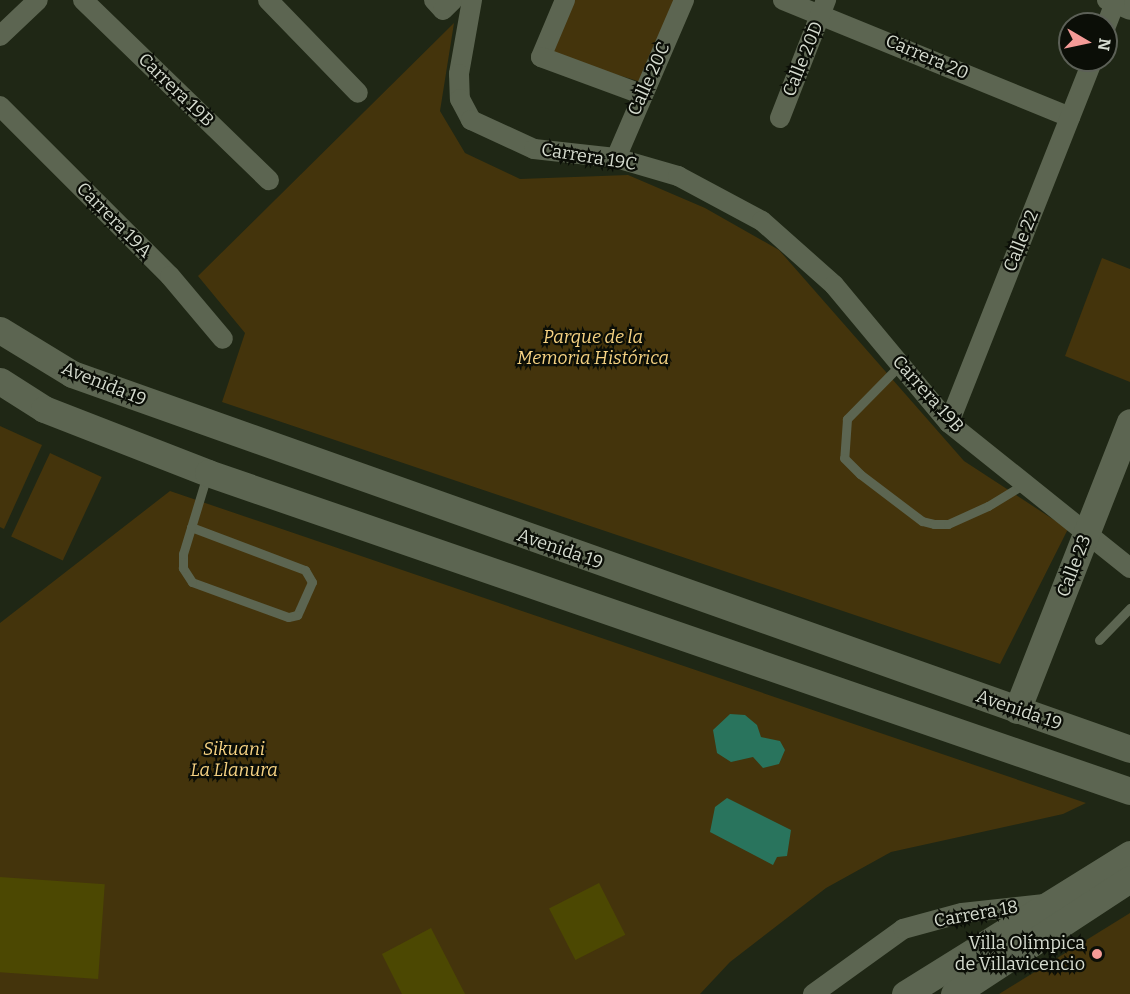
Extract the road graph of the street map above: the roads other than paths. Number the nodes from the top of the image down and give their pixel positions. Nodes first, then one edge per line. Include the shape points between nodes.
1 (38, 0) edge
2 (83, 0) edge
3 (268, 0) edge
4 (472, 0) edge
5 (565, 0) edge
6 (684, 0) edge
7 (783, 0) edge
8 (824, 7) edge
9 (0, 36) edge
10 (1088, 72) edge
11 (358, 93) dead end
12 (641, 94) junction
13 (0, 106) edge
14 (1070, 117) junction
15 (780, 118) dead end
16 (616, 158) junction
17 (269, 180) dead end
18 (812, 262) joint
19 (0, 330) edge
20 (223, 339) dead end
21 (900, 364) junction
22 (0, 381) edge
23 (1130, 422) edge
24 (949, 423) junction
25 (208, 473) junction
26 (1024, 484) junction
27 (191, 527) junction
28 (1086, 534) junction
29 (1130, 568) edge
30 (1130, 608) edge
31 (1099, 640) dead end
32 (1017, 710) junction
33 (1130, 749) edge
34 (1130, 791) edge
35 (1130, 855) edge
36 (1130, 879) edge
37 (1053, 903) junction
38 (813, 994) edge
39 (905, 994) edge
40 (954, 994) edge

1 - 9 street
2 - 17 street, Carrera 19B
3 - 11 street
4 - 16 street, Carrera 19C via 461,50 464,112 488,130 534,149
5 - 12 street via 541,57
6 - 12 street, Calle 20C
7 - 8 street, Carrera 20
8 - 14 street, Carrera 20
8 - 15 street, Calle 20D
10 - 14 street, Calle 22
12 - 16 street, Calle 20C
13 - 20 street, Carrera 19A via 170,276
14 - 24 street, Calle 22
16 - 18 street, Carrera 19C via 678,176 735,204
18 - 21 street, Carrera 19B
19 - 32 main road, Avenida 19 via 72,374
21 - 24 street, Carrera 19B
21 - 26 lane via 847,418 844,458 860,474 922,521 934,524 948,524 978,511
22 - 25 main road via 44,409
23 - 28 main road, Calle 23
24 - 26 street, Carrera 19B
25 - 27 lane
25 - 34 main road
26 - 28 street, Carrera 19B
27 - 27 lane via 183,568 192,582 288,617 297,615 312,582 305,570
28 - 29 street
28 - 32 main road, Calle 23
30 - 31 lane
32 - 33 main road, Avenida 19
35 - 37 main road
36 - 40 main road
37 - 38 street, Carrera 18 via 962,913 903,929
37 - 39 main road

